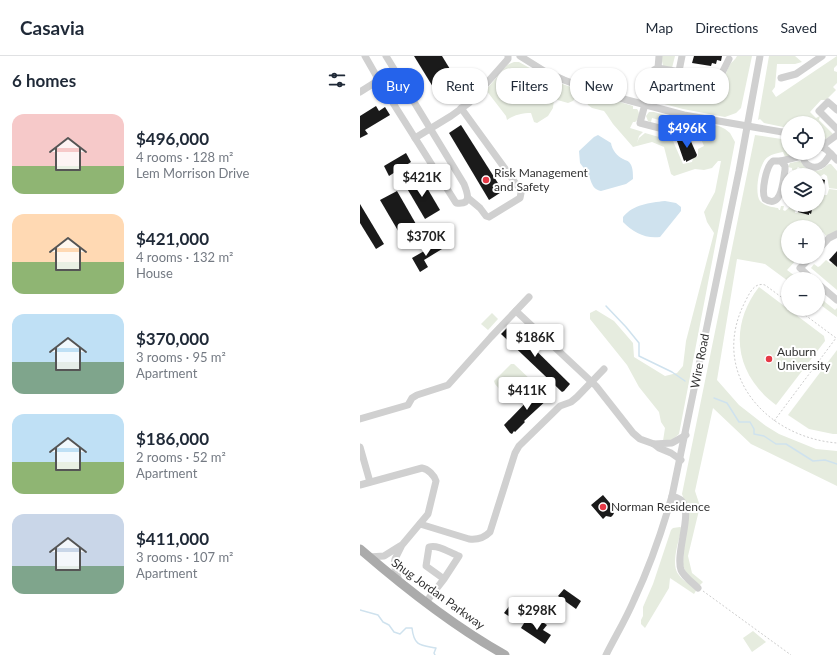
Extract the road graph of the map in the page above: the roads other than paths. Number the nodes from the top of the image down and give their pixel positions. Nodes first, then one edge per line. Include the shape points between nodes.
1 (365, 56) edge
2 (386, 56) edge
3 (508, 56) edge
4 (520, 56) edge
5 (659, 56) edge
6 (682, 56) edge
7 (760, 56) edge
8 (822, 56) edge
9 (730, 57) edge
10 (372, 68) edge
11 (658, 68) edge
12 (680, 68) edge
13 (724, 68) edge
14 (781, 78) dead end
15 (372, 84) edge
16 (360, 92) edge
17 (635, 101) edge
18 (394, 104) edge
19 (645, 104) joint
20 (462, 108) junction
21 (837, 110) edge
22 (747, 126) junction
23 (430, 128) junction
24 (837, 129) edge
25 (671, 131) dead end
26 (781, 132) edge
27 (837, 135) edge
28 (415, 138) junction
29 (825, 144) edge
30 (825, 150) edge
31 (831, 154) junction
32 (785, 160) edge
33 (803, 160) edge
34 (837, 160) edge
35 (781, 161) junction
36 (468, 198) junction
37 (837, 234) edge
38 (825, 242) edge
39 (804, 264) edge
40 (804, 272) edge
41 (825, 290) edge
42 (529, 297) dead end
43 (837, 300) edge
44 (516, 311) junction
45 (604, 368) dead end
46 (591, 382) junction
47 (360, 419) edge
48 (686, 435) junction
49 (654, 444) junction
50 (360, 447) edge
51 (681, 460) junction
52 (370, 482) junction
53 (360, 485) edge
54 (672, 496) junction
55 (420, 524) junction
56 (402, 545) junction
57 (360, 549) edge
58 (369, 557) junction
59 (444, 579) junction
60 (399, 581) junction
61 (698, 588) road end
62 (426, 602) junction
63 (505, 655) edge
64 (606, 655) edge

1 - 10 street
2 - 23 street
3 - 20 street via 486,85
4 - 17 street via 564,80
5 - 11 street
6 - 12 street
7 - 22 street, Wire Road
8 - 14 street via 796,74
9 - 13 street
15 - 16 street
18 - 28 street
19 - 22 street via 684,115
19 - 25 street via 640,123
20 - 23 street
20 - 36 street via 522,193 520,198 489,217
21 - 24 street via 828,102 819,111
22 - 26 street
22 - 48 street, Wire Road
23 - 28 street
23 - 36 street via 464,184
27 - 29 street
28 - 36 street via 456,203 463,203
30 - 31 street
31 - 33 street via 823,164 815,167
31 - 34 street
32 - 35 street
35 - 35 street via 785,170 779,197 774,202 768,201 763,194 768,166 773,161
37 - 38 street
39 - 40 street via 800,268
41 - 43 street
42 - 44 street
44 - 46 street
44 - 47 street via 448,385 412,398 408,405
45 - 46 street
46 - 49 street via 633,433 640,439
46 - 55 street via 577,397 560,406 519,446 490,532 486,536 476,540 469,539
48 - 49 street via 672,442
48 - 51 street, Wire Road
49 - 51 street
50 - 52 street
51 - 54 street, Wire Road
52 - 53 street
52 - 55 street via 426,469 436,481 430,510
54 - 61 street via 681,500 686,518 680,568 683,575
54 - 64 street, Wire Road via 649,566
55 - 56 street
56 - 58 street via 384,556
56 - 60 street via 394,564
57 - 58 main road, Shug Jordan Parkway
58 - 60 main road, Shug Jordan Parkway
59 - 59 street via 459,556 431,546 426,566
59 - 62 street
60 - 62 main road, Shug Jordan Parkway
62 - 63 main road, Shug Jordan Parkway

